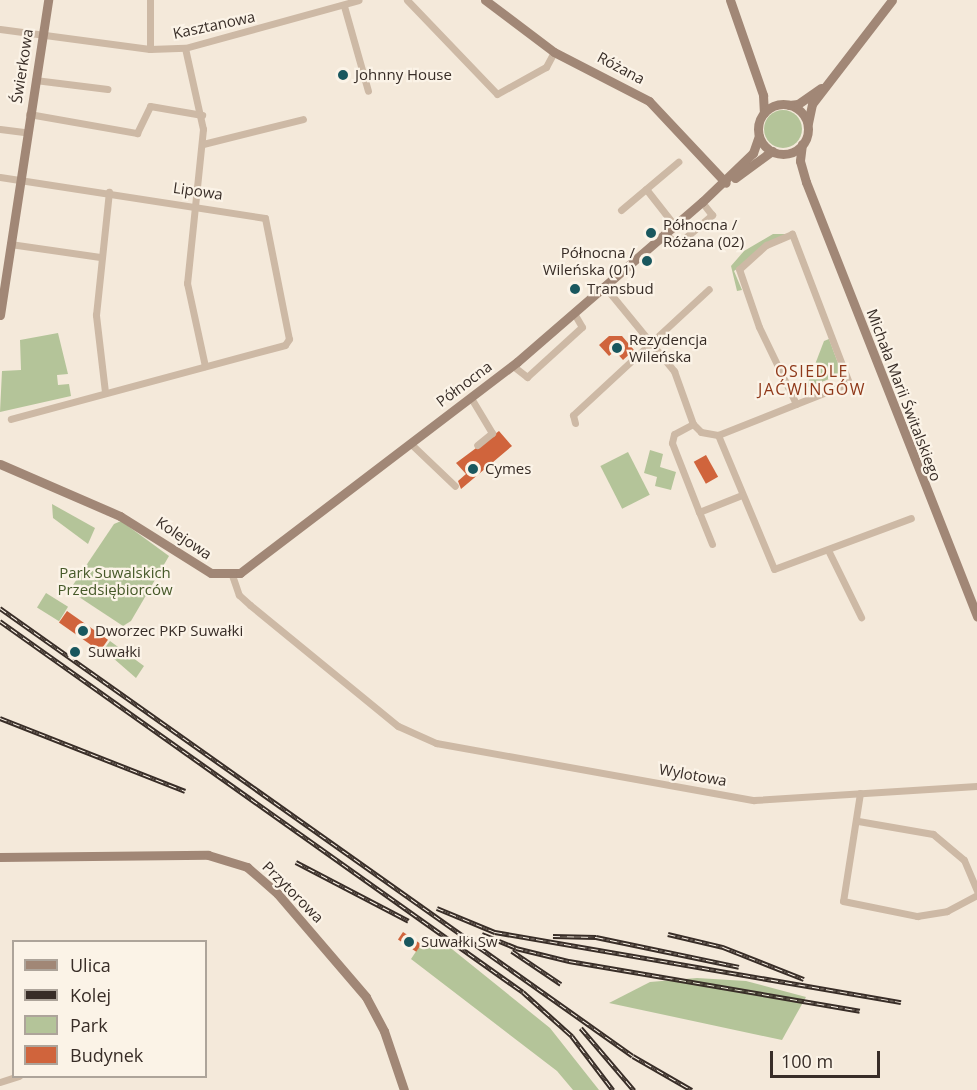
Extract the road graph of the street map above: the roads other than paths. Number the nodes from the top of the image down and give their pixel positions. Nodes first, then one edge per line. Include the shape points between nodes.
1 (48, 0) edge
2 (150, 0) edge
3 (359, 0) edge
4 (407, 0) edge
5 (484, 0) edge
6 (730, 0) edge
7 (892, 0) edge
8 (344, 6) junction
9 (0, 29) edge
10 (42, 36) junction
11 (185, 48) junction
12 (150, 49) junction
13 (554, 52) junction
14 (35, 80) junction
15 (758, 80) junction
16 (830, 81) junction
17 (107, 89) dead end
18 (368, 92) dead end
19 (786, 104) junction
20 (764, 113) junction
21 (29, 114) junction
22 (202, 115) junction
23 (303, 119) dead end
24 (807, 125) junction
25 (0, 129) edge
26 (26, 132) junction
27 (759, 136) junction
28 (203, 144) junction
29 (802, 144) junction
30 (776, 152) junction
31 (678, 162) dead end
32 (0, 177) edge
33 (19, 180) junction
34 (725, 182) junction
35 (806, 182) junction
36 (646, 189) junction
37 (109, 192) junction
38 (702, 202) junction
39 (196, 205) junction
40 (621, 210) dead end
41 (675, 226) junction
42 (665, 234) junction
43 (10, 244) junction
44 (100, 257) junction
45 (3, 277) edge
46 (605, 286) junction
47 (709, 289) dead end
48 (574, 313) junction
49 (0, 315) edge
50 (655, 344) junction
51 (205, 366) junction
52 (513, 366) junction
53 (105, 392) junction
54 (471, 399) junction
55 (796, 404) junction
56 (11, 419) dead end
57 (575, 423) dead end
58 (693, 424) junction
59 (718, 435) junction
60 (410, 443) junction
61 (477, 445) dead end
62 (0, 464) edge
63 (455, 486) dead end
64 (742, 495) junction
65 (699, 512) junction
66 (911, 518) dead end
67 (712, 544) dead end
68 (828, 550) junction
69 (232, 575) junction
70 (861, 617) dead end
71 (977, 617) edge
72 (976, 786) edge
73 (860, 793) junction
74 (858, 821) junction
75 (0, 857) edge
76 (977, 893) edge
77 (15, 1078) edge
78 (0, 1082) edge
79 (404, 1090) edge

1 - 10 street, Świerkowa
2 - 12 street
3 - 8 street, Kasztanowa
4 - 13 street via 497,94 546,67
5 - 13 street, Różana
6 - 15 street
7 - 16 street
8 - 11 street, Kasztanowa
8 - 18 street
9 - 10 street, Kasztanowa
10 - 12 street, Kasztanowa
10 - 14 street, Świerkowa
11 - 12 street, Kasztanowa
11 - 22 street
13 - 34 street, Różana via 649,101
14 - 17 street
14 - 21 street, Świerkowa
15 - 19 street
15 - 20 street
16 - 19 street via 804,101
16 - 24 street via 810,108
19 - 20 street
19 - 24 street via 801,112
20 - 27 street
21 - 22 street via 137,133 150,106
21 - 26 street, Świerkowa
22 - 28 street
23 - 28 street
24 - 29 street
25 - 26 street
26 - 33 street, Świerkowa
27 - 30 street
27 - 34 street, Północna via 753,153
28 - 39 street
29 - 30 street
29 - 35 street, Michała Marii Świtalskiego via 800,161
30 - 34 street, Północna
30 - 35 street, Michała Marii Świtalskiego via 788,157
31 - 36 street
32 - 33 street, Lipowa
33 - 37 street, Lipowa
33 - 43 street, Świerkowa
34 - 38 street, Północna
35 - 71 street, Michała Marii Świtalskiego
36 - 40 street
36 - 41 street
37 - 39 street, Lipowa
37 - 44 street
38 - 41 street, Północna
38 - 42 street via 712,214 678,244
39 - 51 street via 187,283
39 - 51 street, Lipowa via 265,218 288,343
41 - 42 street, Północna
42 - 46 street, Północna
43 - 44 street
43 - 45 street, Świerkowa
44 - 53 street via 96,315
45 - 49 street, Świerkowa
46 - 48 street, Północna
46 - 50 street
47 - 50 street
48 - 52 street, Północna
48 - 52 street via 582,327 526,377
50 - 57 street via 573,415
50 - 58 street via 674,371
51 - 53 street
52 - 54 street, Północna
53 - 56 street
54 - 60 street, Północna
54 - 61 street via 492,433
55 - 55 street via 849,383 792,234 766,245 739,269
55 - 59 street
58 - 59 street via 701,432
58 - 65 street via 674,434 672,442
59 - 64 street
60 - 63 street
60 - 69 street, Północna via 246,569
62 - 69 street, Kolejowa via 120,516 211,573
64 - 65 street
64 - 68 street via 774,569
65 - 67 street
66 - 68 street
68 - 70 street
69 - 73 street, Wylotowa via 243,600 410,734 754,800
72 - 73 street, Wylotowa
73 - 74 street
74 - 76 street via 933,834 964,860
74 - 76 street via 843,901 917,916 947,911
75 - 79 street, Przytorowa via 208,855 247,867 278,893 366,996 384,1031
77 - 78 street

